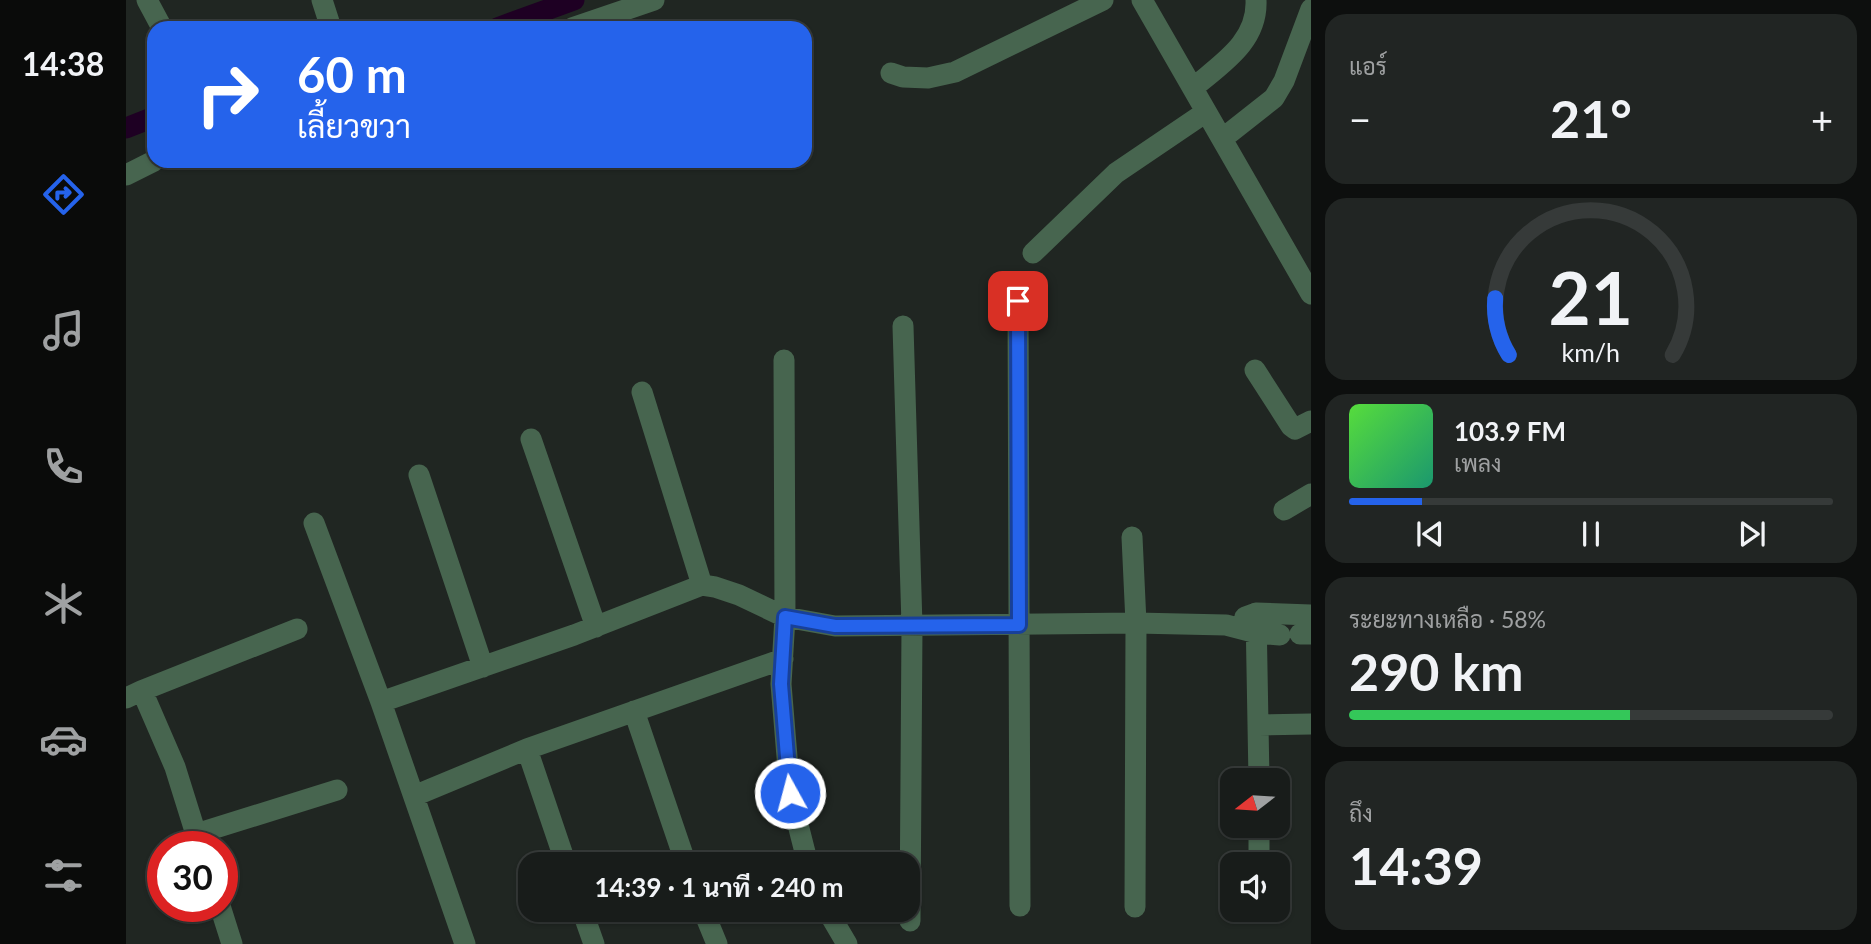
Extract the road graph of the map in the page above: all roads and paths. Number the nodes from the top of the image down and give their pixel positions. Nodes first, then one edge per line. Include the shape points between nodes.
1 (147, 0) edge
2 (322, 0) edge
3 (654, 0) edge
4 (1103, 0) edge
5 (1142, 0) edge
6 (1256, 0) edge
7 (1311, 9) edge
8 (158, 21) edge
9 (329, 21) edge
10 (620, 21) edge
11 (891, 73) dead end
12 (1193, 88) junction
13 (1206, 112) junction
14 (1222, 139) junction
15 (147, 164) edge
16 (126, 175) edge
17 (1033, 254) dead end
18 (1311, 294) edge
19 (1018, 301) dead end
20 (903, 326) dead end
21 (784, 360) dead end
22 (1255, 370) dead end
23 (642, 392) dead end
24 (1311, 421) edge
25 (531, 439) dead end
26 (419, 475) dead end
27 (1311, 494) edge
28 (1284, 510) dead end
29 (314, 523) dead end
30 (1132, 537) dead end
31 (702, 585) junction
32 (1311, 615) edge
33 (785, 617) junction
34 (1136, 623) junction
35 (1256, 623) junction
36 (1019, 625) junction
37 (596, 626) junction
38 (912, 626) junction
39 (297, 629) dead end
40 (1297, 634) edge
41 (783, 659) junction
42 (483, 667) junction
43 (134, 695) edge
44 (381, 702) junction
45 (634, 711) junction
46 (1259, 724) junction
47 (1311, 724) edge
48 (527, 749) junction
49 (1259, 768) edge
50 (337, 790) dead end
51 (414, 796) junction
52 (195, 831) edge
53 (225, 831) edge
54 (562, 852) edge
55 (682, 852) edge
56 (805, 852) edge
57 (910, 852) edge
58 (1020, 906) dead end
59 (1135, 907) dead end
60 (225, 922) edge
61 (586, 922) edge
62 (708, 922) edge
63 (834, 922) edge
64 (232, 944) edge
65 (465, 944) edge
66 (594, 944) edge
67 (717, 944) edge
68 (847, 944) edge

1 - 8 street
2 - 9 street
3 - 10 street
4 - 11 street via 956,72 929,78
5 - 12 street
6 - 12 street via 1254,24 1245,43
7 - 14 street via 1274,97
12 - 13 street
13 - 14 street
13 - 17 street via 1116,173
14 - 18 street
15 - 16 street
19 - 36 street
20 - 38 street
21 - 33 street
22 - 24 street via 1291,426 1295,429
23 - 31 street
25 - 37 street
26 - 42 street
27 - 28 street
29 - 44 street
30 - 34 street
31 - 33 street
31 - 37 street
32 - 35 street
33 - 38 street via 835,626
33 - 41 street
34 - 35 street
34 - 36 street
34 - 59 street
35 - 40 street
35 - 46 street
36 - 38 street
36 - 58 street
37 - 42 street
38 - 57 street
39 - 43 street
41 - 45 street
41 - 56 street via 790,793
42 - 44 street
43 - 52 street via 175,767
44 - 51 street
45 - 48 street
45 - 55 street
46 - 47 street
46 - 49 street
48 - 51 street
48 - 54 street
50 - 53 street
51 - 65 street
60 - 64 street
61 - 66 street
62 - 67 street
63 - 68 street

